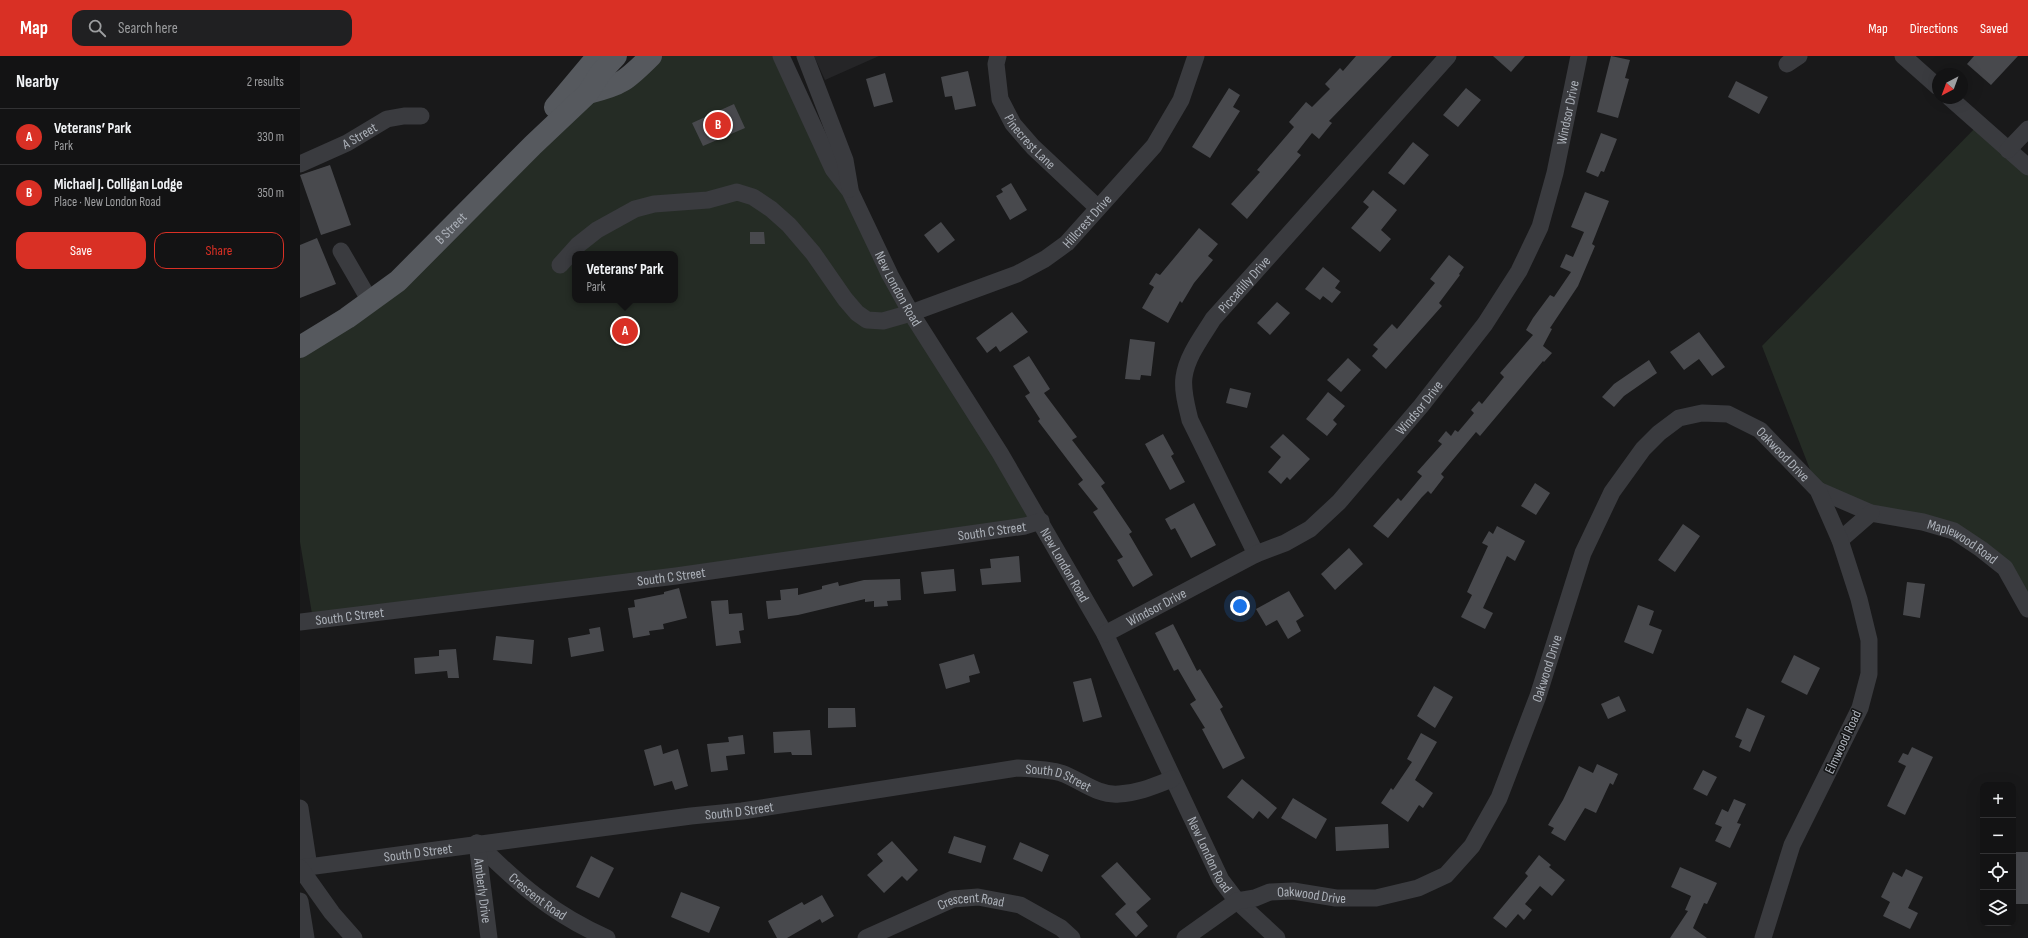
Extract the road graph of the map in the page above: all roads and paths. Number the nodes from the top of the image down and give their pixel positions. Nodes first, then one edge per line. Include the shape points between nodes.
1 (598, 56) edge
2 (616, 56) edge
3 (651, 56) edge
4 (781, 56) edge
5 (805, 56) edge
6 (998, 56) edge
7 (1196, 56) edge
8 (1448, 56) edge
9 (1579, 56) edge
10 (1903, 56) edge
11 (1932, 82) edge
12 (588, 92) junction
13 (1957, 104) edge
14 (421, 116) dead end
15 (2028, 129) edge
16 (533, 144) junction
17 (2008, 150) junction
18 (300, 164) edge
19 (2028, 167) edge
20 (850, 191) junction
21 (1098, 208) junction
22 (341, 251) dead end
23 (573, 251) edge
24 (572, 252) edge
25 (560, 265) dead end
26 (370, 301) junction
27 (911, 313) junction
28 (300, 347) edge
29 (1818, 490) junction
30 (1871, 513) junction
31 (1041, 521) junction
32 (1840, 540) junction
33 (1256, 554) junction
34 (2028, 609) edge
35 (300, 622) edge
36 (1105, 634) junction
37 (1172, 779) junction
38 (300, 808) edge
39 (477, 844) junction
40 (303, 868) edge
41 (300, 901) edge
42 (1237, 901) junction
43 (306, 938) edge
44 (354, 938) edge
45 (489, 938) edge
46 (607, 938) edge
47 (866, 938) edge
48 (1072, 938) edge
49 (1185, 938) edge
50 (1277, 938) edge
51 (1763, 938) edge

1 - 16 main road via 545,119
2 - 12 main road, B Street via 601,72
3 - 12 main road via 627,80 609,88
4 - 20 street, New London Road via 833,169
5 - 20 street, New London Road via 845,160
6 - 21 street, Pinecrest Lane via 996,64 1000,99 1013,124 1033,147
7 - 21 street, Hillcrest Drive via 1181,100 1154,146
8 - 33 street, Piccadilly Drive via 1213,319 1194,348 1184,377 1185,402 1190,420
9 - 33 street, Windsor Drive via 1555,173 1540,227 1519,271 1494,311 1421,406 1339,502 1310,529 1285,543
10 - 11 street
12 - 16 main road, B Street
13 - 17 street
14 - 18 street, A Street via 387,120 347,143
15 - 17 street
16 - 26 main road, B Street via 398,281
17 - 19 street
20 - 27 street, New London Road
21 - 27 street, Hillcrest Drive via 1067,243 1045,259 1017,274
22 - 26 street
23 - 27 street, Hillcrest Drive via 597,230 635,209 654,204 708,200 737,192 753,197 789,225 813,253 845,299 867,320 883,321
24 - 25 street, Hillcrest Drive
26 - 28 main road, B Street
27 - 31 street, New London Road
29 - 30 street, Maplewood Road
29 - 32 street, Oakwood Drive
29 - 42 street, Oakwood Drive via 1760,430 1728,414 1702,413 1679,418 1643,449 1612,492 1583,553 1538,696 1499,798 1472,846 1446,875 1418,888 1376,898 1336,898 1293,891 1270,892
30 - 32 street
30 - 34 street, Maplewood Road via 1923,522 1954,532 2005,568
31 - 35 street, South C Street via 1025,526 676,576
31 - 36 street, New London Road
32 - 51 street, Elmwood Road via 1860,599 1869,640 1869,674 1860,708 1792,845
33 - 36 street, Windsor Drive
36 - 37 street, New London Road
37 - 39 street, South D Street via 1141,791 1117,795 1097,791 1062,773 1018,768 742,811
37 - 42 street, New London Road via 1220,880
38 - 40 street
39 - 40 street, South D Street
39 - 45 street, Amberly Drive
39 - 46 street, Crescent Road via 540,901 580,926
40 - 44 street via 332,913
41 - 43 street
42 - 49 street, Oakwood Drive
42 - 50 street, New London Road
47 - 48 street, Crescent Road via 953,899 978,897 1020,905 1054,924

